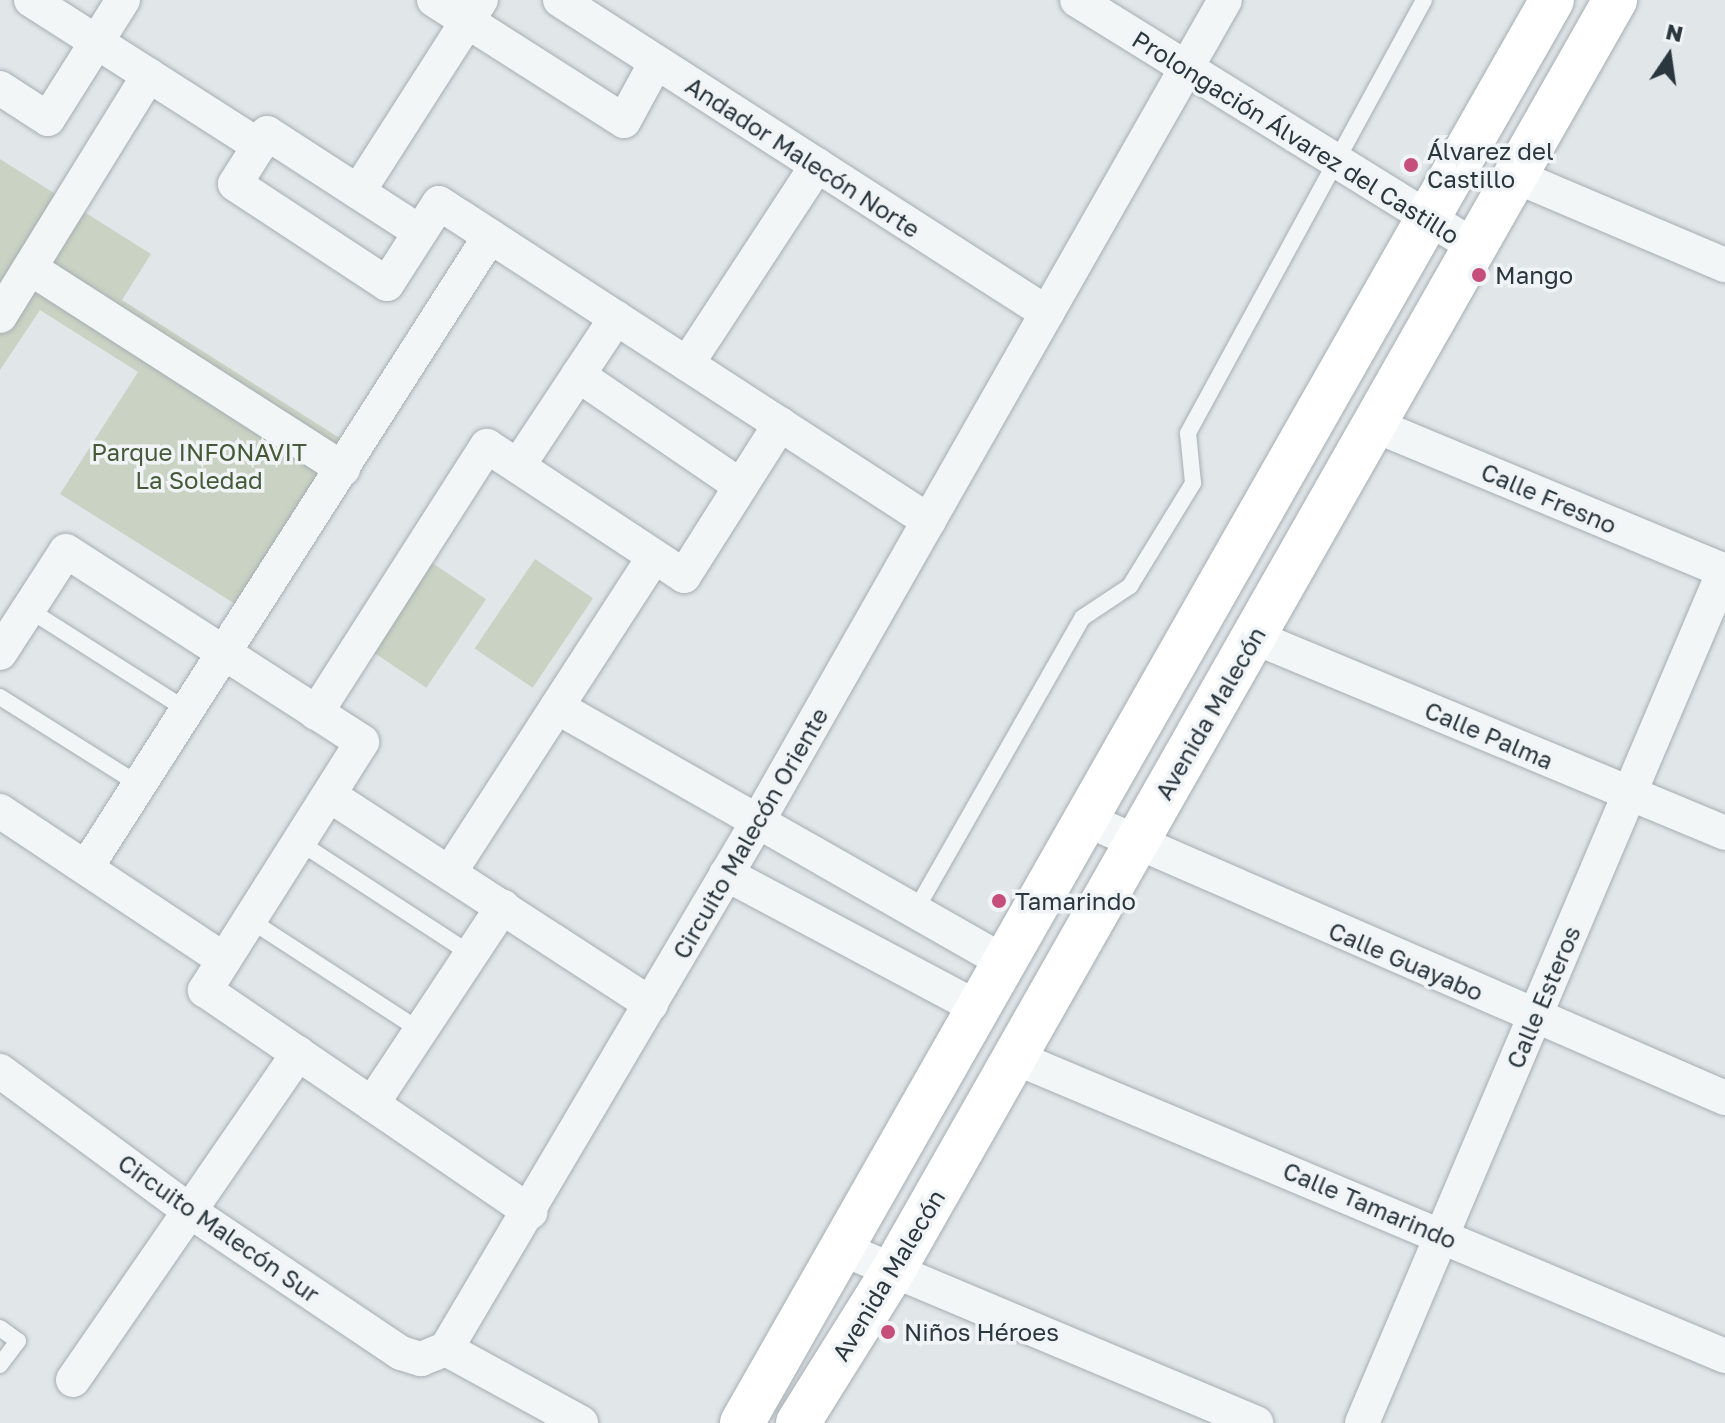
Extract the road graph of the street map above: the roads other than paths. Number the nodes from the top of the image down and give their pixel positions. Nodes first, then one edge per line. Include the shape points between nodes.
1 (31, 0) edge
2 (123, 0) edge
3 (434, 0) edge
4 (560, 0) edge
5 (1077, 0) edge
6 (1225, 0) edge
7 (1424, 0) edge
8 (1552, 0) edge
9 (1615, 0) edge
10 (474, 11) edge
11 (97, 42) junction
12 (656, 62) junction
13 (1186, 69) junction
14 (149, 75) junction
15 (0, 88) edge
16 (263, 139) junction
17 (1333, 160) junction
18 (817, 165) junction
19 (1515, 176) junction
20 (358, 192) junction
21 (1428, 218) junction
22 (420, 232) junction
23 (490, 236) junction
24 (1476, 247) junction
25 (1725, 265) edge
26 (30, 268) junction
27 (1047, 313) junction
28 (0, 316) edge
29 (616, 318) junction
30 (687, 364) junction
31 (578, 375) junction
32 (780, 424) junction
33 (1374, 425) junction
34 (518, 466) junction
35 (343, 469) junction
36 (741, 486) junction
37 (929, 521) junction
38 (654, 557) junction
39 (1724, 571) edge
40 (28, 609) junction
41 (1254, 637) junction
42 (0, 653) edge
43 (225, 654) junction
44 (0, 697) edge
45 (557, 707) junction
46 (188, 711) junction
47 (316, 713) junction
48 (140, 785) junction
49 (1629, 793) junction
50 (329, 795) junction
51 (0, 811) edge
52 (1089, 821) junction
53 (755, 826) junction
54 (1725, 833) edge
55 (299, 842) junction
56 (1136, 845) junction
57 (86, 868) junction
58 (450, 872) junction
59 (726, 874) junction
60 (503, 906) junction
61 (914, 913) junction
62 (250, 920) junction
63 (471, 954) junction
64 (224, 960) junction
65 (1008, 964) junction
66 (651, 1004) junction
67 (982, 1010) junction
68 (1535, 1016) junction
69 (421, 1031) junction
70 (299, 1053) junction
71 (1014, 1057) junction
72 (0, 1071) edge
73 (1725, 1098) edge
74 (372, 1104) junction
75 (191, 1212) junction
76 (531, 1212) junction
77 (1442, 1235) junction
78 (847, 1251) junction
79 (893, 1271) junction
80 (0, 1328) edge
81 (446, 1349) junction
82 (1725, 1356) edge
83 (0, 1365) edge
84 (73, 1380) dead end
85 (581, 1423) edge
86 (742, 1423) edge
87 (798, 1423) edge
88 (1256, 1423) edge
89 (1362, 1423) edge

1 - 11 street
2 - 11 street
3 - 10 street
4 - 12 street, Andador Malecón Norte
5 - 13 street, Prolongación Álvarez del Castillo
6 - 13 street, Circuito Malecón Oriente
7 - 17 lane
8 - 21 street, Avenida Malecón
9 - 19 street, Avenida Malecón
10 - 12 street via 624,121
10 - 20 street
11 - 14 street
11 - 15 street via 48,119
12 - 18 street, Andador Malecón Norte
13 - 17 street, Prolongación Álvarez del Castillo
13 - 27 street, Circuito Malecón Oriente
14 - 16 street
14 - 26 street
16 - 20 street
16 - 22 street via 235,184 387,284
17 - 21 street, Prolongación Álvarez del Castillo
17 - 61 lane via 1188,433 1193,483 1130,586 1082,618
18 - 27 street, Andador Malecón Norte
18 - 30 street
19 - 24 street, Avenida Malecón
19 - 25 street
20 - 22 street
21 - 24 street, Prolongación Álvarez del Castillo
21 - 52 street, Avenida Malecón
22 - 23 street via 439,203
23 - 29 street
23 - 35 street
24 - 33 street, Avenida Malecón
26 - 28 street
26 - 35 street
27 - 37 street, Circuito Malecón Oriente
29 - 30 street
29 - 31 street
30 - 32 street
31 - 34 street
31 - 36 street
32 - 36 street
32 - 37 street
33 - 39 street, Calle Fresno
33 - 41 street, Avenida Malecón
34 - 38 street
34 - 47 street via 487,446
35 - 43 street
36 - 38 street via 684,576
37 - 53 street, Circuito Malecón Oriente
38 - 45 street
39 - 49 street, Calle Esteros
40 - 42 street
40 - 43 street via 66,551
40 - 46 lane
41 - 49 street, Calle Palma
41 - 56 street, Avenida Malecón
43 - 46 street
43 - 47 street
44 - 48 lane
45 - 53 street
45 - 58 street
46 - 48 street
47 - 50 street via 362,742
48 - 57 street
49 - 54 street, Calle Palma
49 - 68 street, Calle Esteros
50 - 55 street
50 - 58 street
51 - 57 street
52 - 56 street, Calle Guayabo
52 - 65 street, Avenida Malecón
53 - 59 street, Circuito Malecón Oriente
53 - 61 street
55 - 62 street
55 - 63 lane
56 - 68 street, Calle Guayabo
56 - 71 street, Avenida Malecón
57 - 64 street
58 - 60 street
59 - 66 street, Circuito Malecón Oriente
59 - 67 street
60 - 63 street
60 - 66 street
61 - 65 street
62 - 64 street
62 - 69 lane
63 - 69 street
64 - 70 street via 205,990
65 - 67 street, Avenida Malecón
66 - 76 street, Circuito Malecón Oriente
67 - 78 street, Avenida Malecón
68 - 73 street, Calle Guayabo
68 - 77 street, Calle Esteros
69 - 74 street
70 - 74 street
70 - 75 street
71 - 77 street, Calle Tamarindo
71 - 79 street, Avenida Malecón
72 - 75 street, Circuito Malecón Sur
74 - 76 street
75 - 81 street, Circuito Malecón Sur via 401,1353 421,1359
75 - 84 street
76 - 81 street, Circuito Malecón Oriente
77 - 82 street, Calle Tamarindo
77 - 89 street, Calle Esteros
78 - 79 street
78 - 86 street, Avenida Malecón
79 - 87 street, Avenida Malecón
79 - 88 street
80 - 83 lane via 18,1341
81 - 85 street

